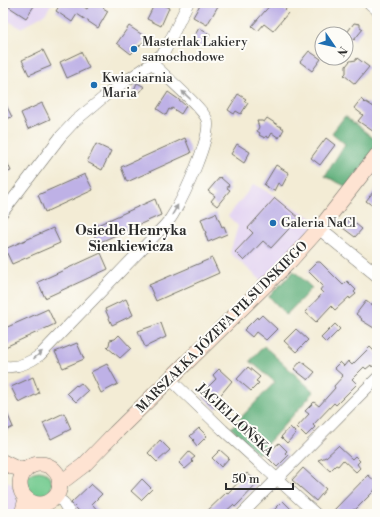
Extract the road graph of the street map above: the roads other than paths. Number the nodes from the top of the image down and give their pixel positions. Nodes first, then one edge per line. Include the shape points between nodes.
1 (188, 3) edge
2 (369, 3) edge
3 (377, 10) edge
4 (152, 63) junction
5 (377, 155) edge
6 (3, 212) edge
7 (319, 228) junction
8 (377, 275) edge
9 (3, 366) edge
10 (377, 378) edge
11 (170, 379) junction
12 (108, 440) junction
13 (3, 462) edge
14 (53, 469) junction
15 (3, 471) edge
16 (22, 477) junction
17 (277, 479) junction
18 (60, 484) junction
19 (63, 502) dead end
20 (32, 506) edge
21 (22, 514) edge
22 (70, 514) edge
23 (242, 514) edge
24 (316, 514) edge

1 - 4 street via 165,51
2 - 3 street
4 - 6 street via 110,92 60,136
9 -> 4 street via 12,368 30,362 40,355 164,226 182,198 206,140 207,119 200,109
5 - 7 main road, MARSZAŁKA JÓZEFA PIŁSUDSKIEGO
7 - 8 street
7 - 11 main road, MARSZAŁKA JÓZEFA PIŁSUDSKIEGO via 285,266
10 - 17 street
11 - 12 main road, MARSZAŁKA JÓZEFA PIŁSUDSKIEGO
11 - 17 street, JAGIELLOŃSKA
12 - 14 main road, MARSZAŁKA JÓZEFA PIŁSUDSKIEGO via 67,468
12 - 18 main road, MARSZAŁKA JÓZEFA PIŁSUDSKIEGO via 84,465
13 - 16 main road
14 - 16 main road via 44,465 34,465
14 - 18 main road
15 - 16 main road
16 - 20 main road via 20,490
17 - 23 street
17 - 24 street, JAGIELLOŃSKA
18 - 20 main road via 56,496 51,500
19 - 22 street
20 - 21 main road

